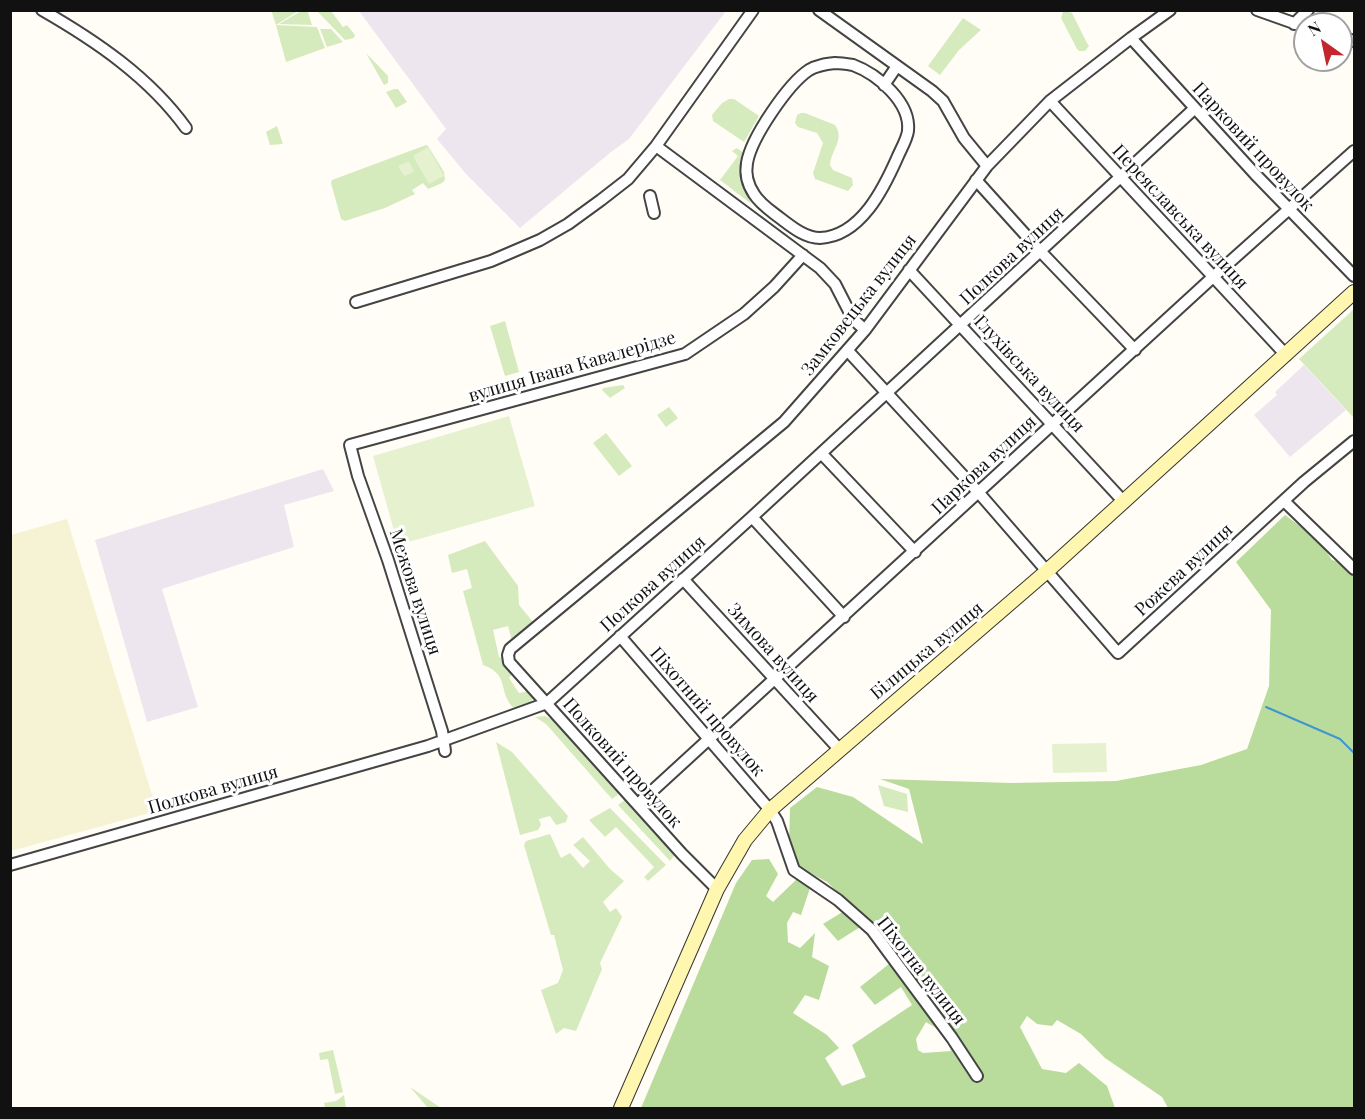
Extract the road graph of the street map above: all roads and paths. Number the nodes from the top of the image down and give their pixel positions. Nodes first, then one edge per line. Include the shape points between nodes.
1 (42, 10) edge
2 (753, 10) edge
3 (819, 10) edge
4 (1170, 10) edge
5 (1257, 10) edge
6 (1293, 23) edge
7 (1131, 38) junction
8 (897, 66) junction
9 (884, 85) junction
10 (1050, 101) junction
11 (1194, 109) junction
12 (186, 128) dead end
13 (656, 147) junction
14 (1354, 151) edge
15 (987, 166) junction
16 (1120, 177) junction
17 (976, 180) junction
18 (650, 196) dead end
19 (760, 203) junction
20 (1289, 210) junction
21 (654, 213) dead end
22 (750, 216) junction
23 (1041, 252) junction
24 (803, 255) junction
25 (909, 270) junction
26 (1354, 276) edge
27 (1213, 277) junction
28 (1354, 292) edge
29 (356, 302) dead end
30 (962, 325) junction
31 (865, 330) junction
32 (1135, 350) junction
33 (848, 351) junction
34 (1286, 355) junction
35 (887, 393) junction
36 (1053, 424) junction
37 (1354, 441) edge
38 (350, 445) joint
39 (822, 453) junction
40 (979, 493) junction
41 (1284, 501) junction
42 (1125, 502) junction
43 (752, 517) junction
44 (915, 552) junction
45 (1354, 569) edge
46 (1046, 572) junction
47 (683, 579) junction
48 (844, 617) junction
49 (620, 636) junction
50 (508, 656) joint
51 (775, 681) junction
52 (547, 703) junction
53 (708, 739) junction
54 (443, 740) junction
55 (839, 749) junction
56 (445, 752) dead end
57 (638, 804) junction
58 (770, 810) junction
59 (10, 865) edge
60 (717, 889) junction
61 (977, 1076) dead end
62 (621, 1108) edge

1 - 12 street via 85,36 142,79
2 - 13 street
3 - 8 street
4 - 7 street, Замковецька вулиця
5 - 6 street
7 - 10 street, Замковецька вулиця
7 - 11 street, Парковий провулок
8 - 9 street
8 - 15 street via 943,101 964,138
9 - 19 street via 852,65 835,63 813,68 799,79 761,127 747,163 749,186
9 - 19 street via 902,105 908,132 886,182 855,223 831,236 808,236
10 - 15 street, Замковецька вулиця
10 - 16 street, Переяславська вулиця
11 - 16 street, Полкова вулиця
11 - 20 street, Парковий провулок
13 - 22 street
13 - 29 street via 601,200 540,240 490,261
14 - 20 street, Паркова вулиця
15 - 17 street, Замковецька вулиця
16 - 23 street, Полкова вулиця
16 - 27 street, Переяславська вулиця
17 - 23 street
17 - 25 street, Замковецька вулиця
18 - 21 street
19 - 22 street
20 - 26 street, Парковий провулок
20 - 27 street, Паркова вулиця
22 - 24 street
23 - 30 street, Полкова вулиця
23 - 32 street
24 - 31 street via 835,284 853,319
24 - 38 street, вулиця Івана Кавалерідзе via 744,314 685,354
25 - 30 street, Глухівська вулиця
25 - 31 street, Замковецька вулиця
27 - 32 street, Паркова вулиця
27 - 34 street, Переяславська вулиця
28 - 34 main road, Білицька вулиця
30 - 35 street, Полкова вулиця
30 - 36 street, Глухівська вулиця
31 - 33 street, Замковецька вулиця
32 - 36 street, Паркова вулиця
33 - 35 street
33 - 50 street, Замковецька вулиця via 784,422 516,642
34 - 42 main road, Білицька вулиця
35 - 39 street, Полкова вулиця
35 - 40 street
36 - 40 street, Паркова вулиця
36 - 42 street, Глухівська вулиця
37 - 41 street, Рожева вулиця
38 - 54 street, Межова вулиця
39 - 43 street, Полкова вулиця
39 - 44 street
40 - 44 street, Паркова вулиця
40 - 46 street
41 - 45 street
41 - 46 street, Рожева вулиця via 1118,653
42 - 46 main road, Білицька вулиця
43 - 47 street, Полкова вулиця
43 - 48 street
44 - 48 street, Паркова вулиця
46 - 55 main road, Білицька вулиця
47 - 49 street, Полкова вулиця
47 - 51 street, Зимова вулиця
48 - 51 street, Паркова вулиця
49 - 52 street, Полкова вулиця
49 - 53 street, Піхотний провулок
50 - 52 street, Полковий провулок via 509,662
51 - 53 street, Паркова вулиця
51 - 55 street, Зимова вулиця
52 - 54 street, Полкова вулиця
52 - 57 street, Полковий провулок
53 - 57 street, Паркова вулиця
53 - 58 street, Піхотний провулок
54 - 56 street, Межова вулиця
54 - 59 street, Полкова вулиця
55 - 58 main road, Білицька вулиця
57 - 60 street, Полковий провулок
58 - 60 main road, Білицька вулиця via 745,840
58 - 61 street, Піхотна вулиця via 794,870 838,900 872,930
60 - 62 main road, Білицька вулиця

